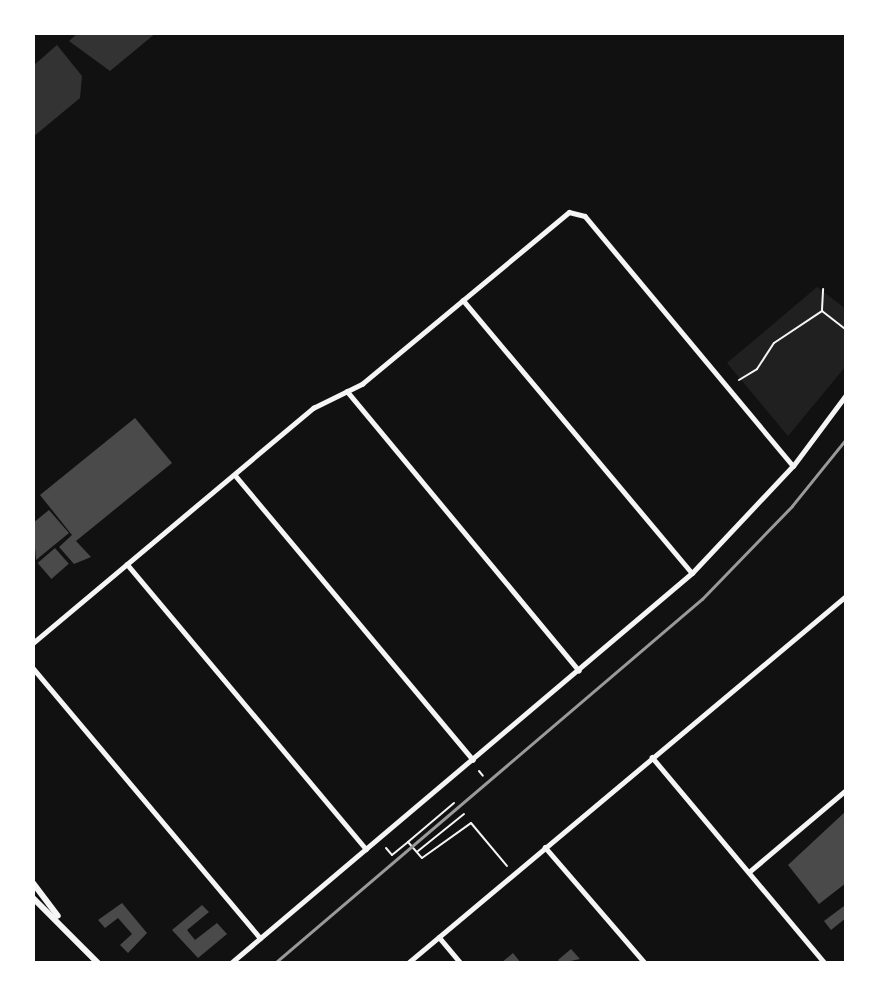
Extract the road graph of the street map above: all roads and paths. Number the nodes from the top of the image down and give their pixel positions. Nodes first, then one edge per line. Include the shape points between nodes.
1 (823, 289) dead end
2 (463, 300) junction
3 (822, 311) junction
4 (846, 330) edge
5 (739, 380) dead end
6 (347, 391) junction
7 (846, 395) edge
8 (793, 466) junction
9 (235, 475) junction
10 (127, 564) junction
11 (692, 573) junction
12 (846, 596) edge
13 (33, 643) edge
14 (33, 668) edge
15 (579, 670) junction
16 (652, 757) junction
17 (473, 760) junction
18 (479, 771) dead end
19 (483, 776) dead end
20 (846, 790) edge
21 (454, 803) dead end
22 (464, 814) dead end
23 (408, 842) junction
24 (545, 847) junction
25 (386, 848) dead end
26 (366, 849) junction
27 (417, 852) junction
28 (507, 866) dead end
29 (748, 872) junction
30 (33, 883) edge
31 (33, 898) edge
32 (66, 926) junction
33 (439, 937) junction
34 (260, 939) junction
35 (99, 963) edge
36 (231, 963) edge
37 (408, 963) edge
38 (461, 963) edge
39 (645, 963) edge
40 (825, 963) edge

1 - 3 path
2 - 6 street
2 - 8 street via 578,211
2 - 11 street
3 - 4 path
3 - 5 path via 774,343 757,369
6 - 9 street via 313,408
6 - 15 street
7 - 8 street
8 - 11 street
9 - 10 street
9 - 17 street
10 - 13 street
10 - 26 street
11 - 15 street
12 - 16 street
14 - 34 street
15 - 17 street
16 - 24 street
16 - 29 street
17 - 26 street
18 - 19 path
20 - 29 street
21 - 23 path
22 - 27 path
23 - 25 path via 394,854
23 - 27 path
24 - 33 street
24 - 39 street
26 - 34 street
27 - 28 path via 422,858 474,827
29 - 40 street
30 - 32 main road
31 - 32 main road
32 - 35 main road
33 - 37 street
33 - 38 street
34 - 36 street

